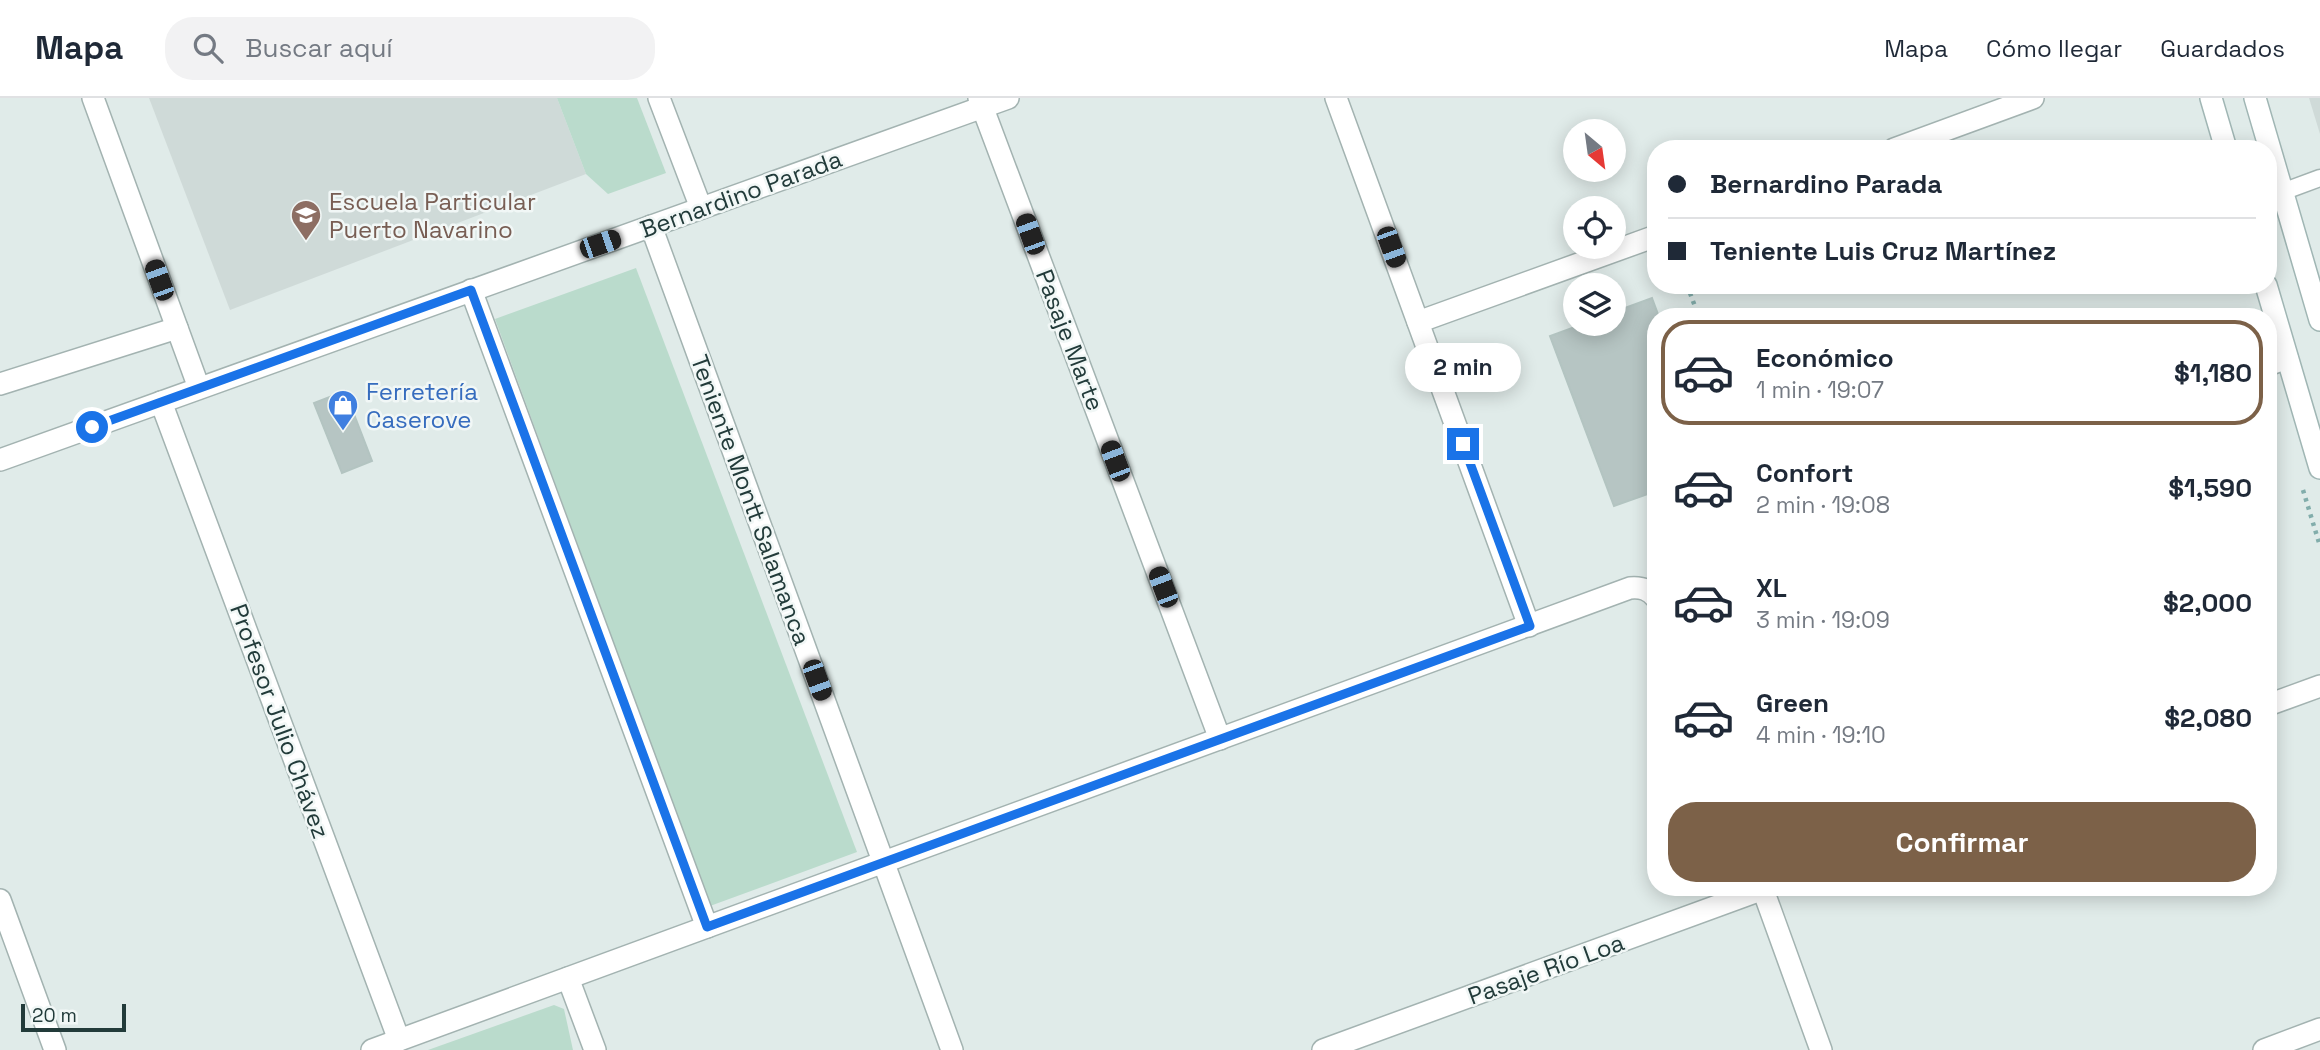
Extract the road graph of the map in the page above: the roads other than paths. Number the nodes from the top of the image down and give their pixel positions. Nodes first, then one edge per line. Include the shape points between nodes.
1 (93, 98) edge
2 (659, 98) edge
3 (1008, 98) edge
4 (1336, 98) edge
5 (2033, 98) edge
6 (2211, 98) edge
7 (2255, 98) edge
8 (981, 103) edge
9 (1919, 140) edge
10 (2223, 140) edge
11 (2267, 140) edge
12 (2277, 175) edge
13 (2320, 177) edge
14 (2282, 192) junction
15 (701, 208) junction
16 (651, 226) junction
17 (1647, 239) edge
18 (471, 290) junction
19 (2320, 320) edge
20 (1418, 322) junction
21 (177, 328) junction
22 (2278, 361) edge
23 (0, 384) edge
24 (199, 388) junction
25 (161, 402) junction
26 (0, 460) edge
27 (2320, 468) edge
28 (1647, 590) edge
29 (1530, 626) junction
30 (2320, 686) edge
31 (2277, 702) edge
32 (1220, 739) junction
33 (883, 862) junction
34 (1742, 896) edge
35 (1767, 896) edge
36 (0, 900) edge
37 (707, 927) junction
38 (568, 978) junction
39 (2320, 1029) edge
40 (399, 1040) junction
41 (55, 1050) edge
42 (372, 1050) edge
43 (595, 1050) edge
44 (952, 1050) edge
45 (1323, 1050) edge
46 (1821, 1050) edge
47 (2264, 1050) edge

1 - 21 street
2 - 15 street
3 - 8 street, Bernardino Parada
4 - 20 street
5 - 9 street
6 - 10 street
7 - 11 street
8 - 15 street, Bernardino Parada
8 - 32 street, Pasaje Marte
12 - 14 street
13 - 14 lane
14 - 19 street
15 - 16 street, Bernardino Parada
16 - 18 street, Bernardino Parada
16 - 33 street, Teniente Montt Salamanca
17 - 20 street
18 - 24 street, Bernardino Parada
18 - 37 street
20 - 29 street
21 - 23 street
21 - 24 street
22 - 27 street
24 - 25 street, Bernardino Parada
25 - 26 street, Bernardino Parada
25 - 40 street, Profesor Julio Chávez
28 - 29 street via 1630,588
29 - 32 street
30 - 31 street
32 - 33 street
33 - 37 street
33 - 44 street, Teniente Montt Salamanca
34 - 45 street, Pasaje Río Loa
35 - 46 street
36 - 41 street
37 - 38 street
38 - 40 street
38 - 43 street
39 - 47 street
40 - 42 street

